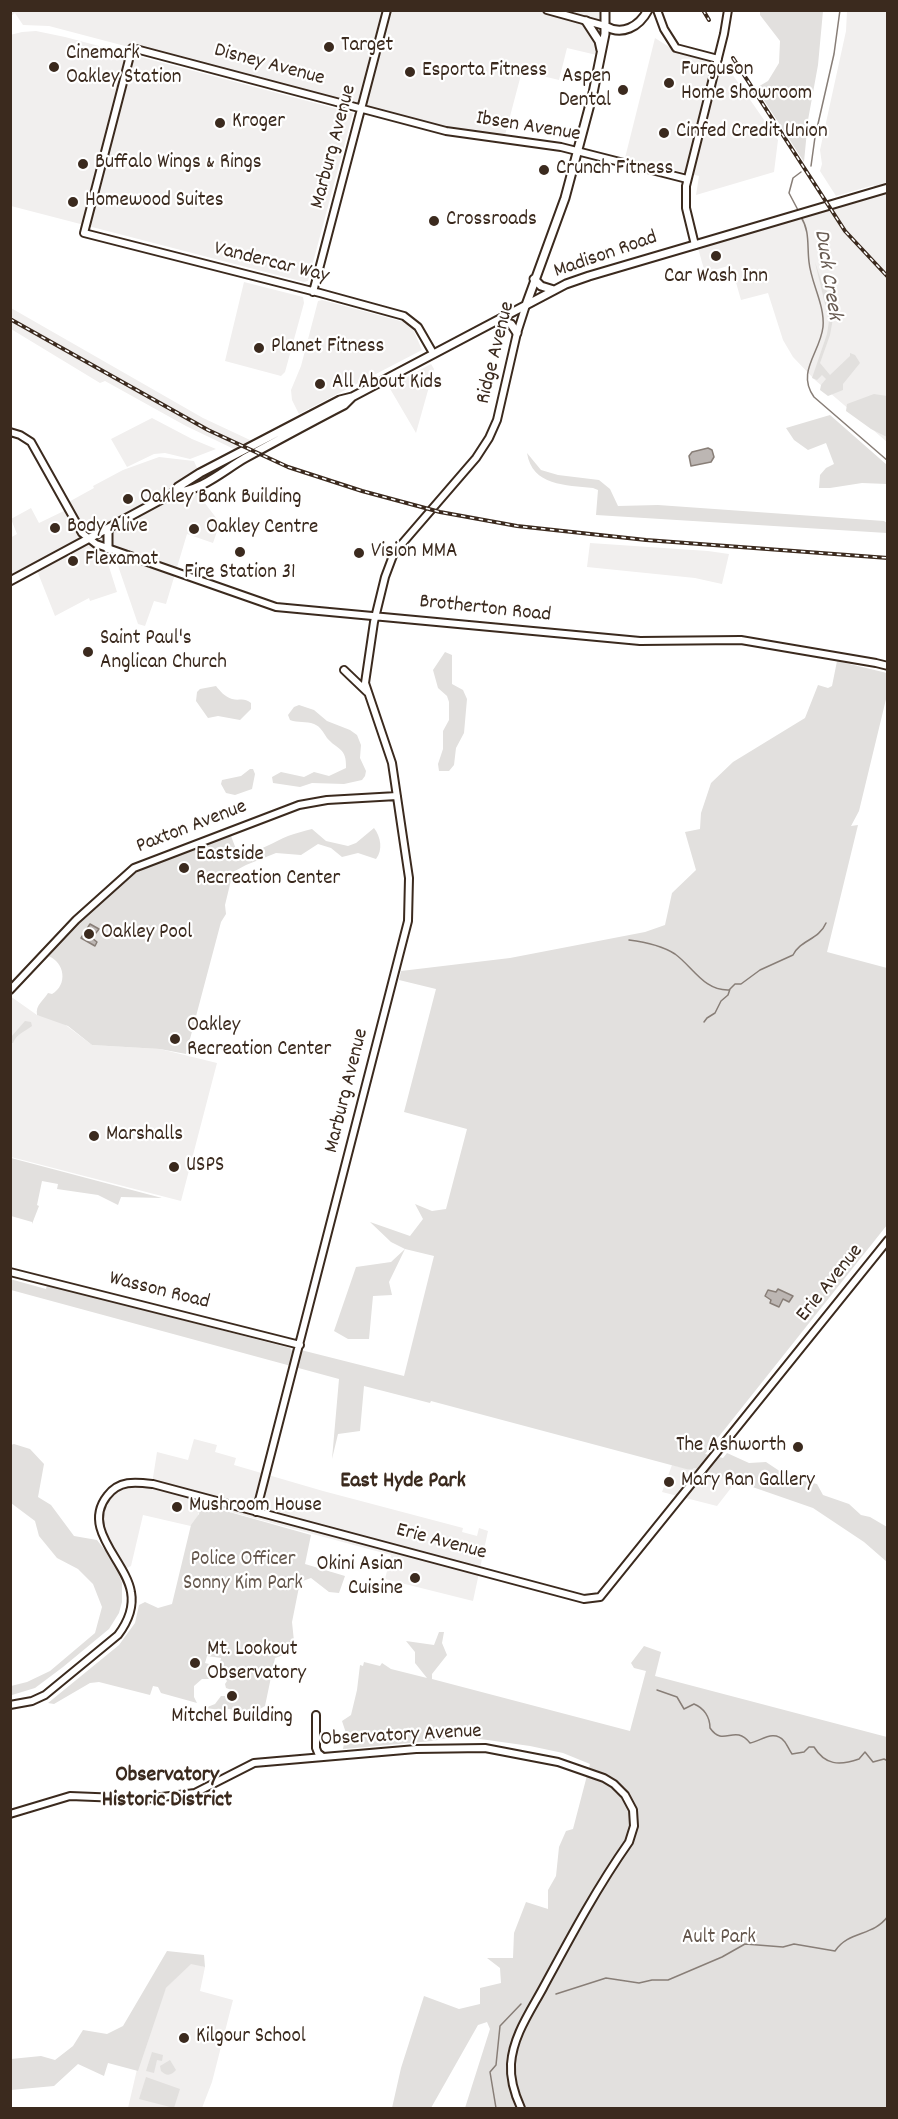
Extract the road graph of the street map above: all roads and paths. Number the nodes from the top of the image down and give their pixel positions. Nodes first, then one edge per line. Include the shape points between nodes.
1 (387, 10) edge
2 (547, 10) edge
3 (605, 10) edge
4 (648, 10) edge
5 (657, 10) edge
6 (728, 10) edge
7 (586, 21) junction
8 (605, 26) junction
9 (601, 57) junction
10 (718, 59) junction
11 (363, 108) junction
12 (577, 151) junction
13 (687, 179) junction
14 (888, 188) edge
15 (84, 233) joint
16 (695, 245) junction
17 (534, 279) junction
18 (554, 290) junction
19 (313, 292) junction
20 (526, 305) junction
21 (498, 320) junction
22 (517, 333) junction
23 (433, 353) junction
24 (10, 432) edge
25 (108, 529) junction
26 (89, 539) junction
27 (108, 549) junction
28 (10, 581) edge
29 (375, 616) junction
30 (888, 666) edge
31 (344, 670) dead end
32 (365, 675) joint
33 (368, 693) junction
34 (397, 796) junction
35 (10, 990) edge
36 (888, 1240) edge
37 (10, 1272) edge
38 (299, 1348) junction
39 (256, 1512) junction
40 (10, 1705) edge
41 (316, 1715) dead end
42 (323, 1757) junction
43 (10, 1814) edge
44 (521, 2109) edge

1 - 11 street, Marburg Avenue
2 - 7 street
3 - 8 main road, Ridge Avenue
4 - 8 main road via 630,29 618,31
5 - 10 street via 676,48
6 - 10 street
7 - 8 street
7 - 9 main road via 599,41
8 - 9 main road, Ridge Avenue
9 - 12 main road, Ridge Avenue
10 - 13 street
11 - 12 street, Ibsen Avenue via 446,131
11 - 15 street, Disney Avenue via 132,48
11 - 19 street, Marburg Avenue
12 - 13 street, Ibsen Avenue
12 - 17 main road, Ridge Avenue via 565,198
13 - 16 street via 686,208
14 - 16 main road, Madison Road
15 - 19 street, Vandercar Way
16 - 18 main road, Madison Road
17 - 18 main road
17 - 20 main road, Ridge Avenue
18 - 20 main road, Madison Road
19 - 23 street, Vandercar Way via 404,316 418,327
20 - 21 main road, Madison Road
20 - 22 street, Ridge Avenue
21 - 22 main road via 511,324
21 - 23 main road, Madison Road
22 - 29 street, Ridge Avenue via 497,420 489,438 394,554
23 - 25 main road, Madison Road via 200,473 175,492
24 - 26 street via 31,442 82,534
25 - 26 main road, Madison Road
25 - 27 main road
26 - 27 street, Brotherton Road
26 - 28 main road, Madison Road
27 - 29 street, Brotherton Road via 276,607
29 - 30 street, Brotherton Road via 640,641 741,640
29 - 32 street, Ridge Avenue
31 - 33 street
32 - 33 street, Marburg Avenue
33 - 34 street, Marburg Avenue via 389,751
34 - 35 street, Paxton Avenue via 299,805 134,868 76,920
34 - 38 street, Marburg Avenue via 409,878 408,921
36 - 39 street, Erie Avenue via 600,1597 575,1596
37 - 38 street, Wasson Road
38 - 39 street, Marburg Avenue
39 - 40 street, Erie Avenue via 138,1482 112,1490 102,1502 99,1527 129,1582 132,1602 127,1621 118,1635 51,1691 32,1701
41 - 42 street via 316,1748
42 - 43 street, Observatory Avenue via 254,1763 195,1793 145,1798 70,1796
42 - 44 street, Observatory Avenue via 485,1748 558,1762 604,1778 630,1802 634,1820 631,1838 578,1922 519,2033 512,2073

